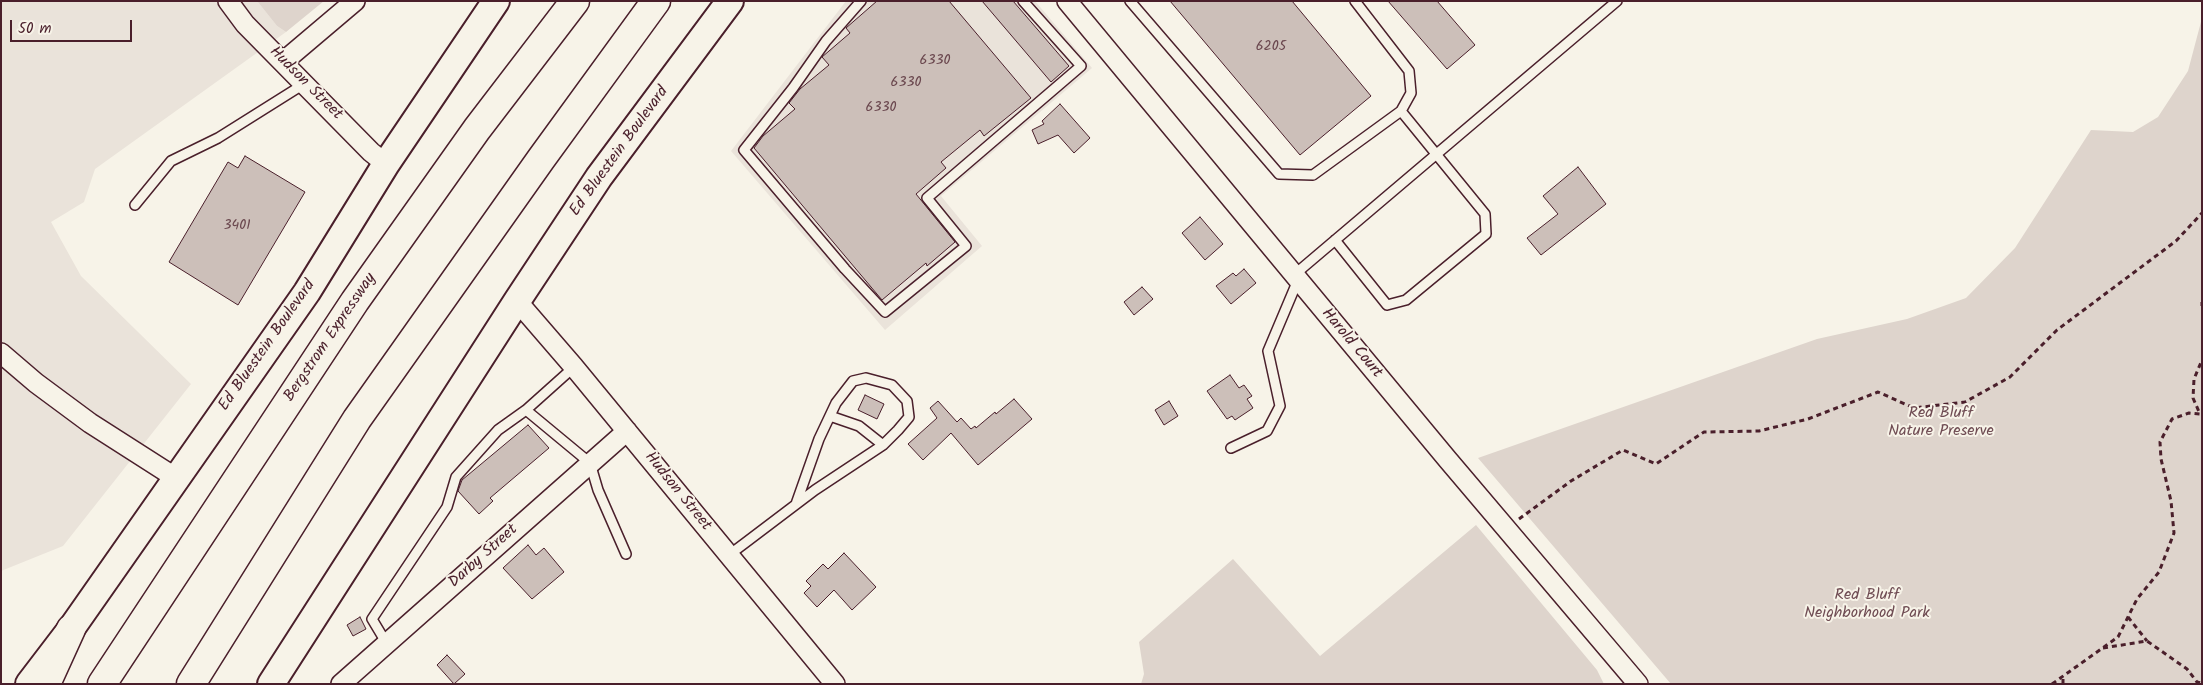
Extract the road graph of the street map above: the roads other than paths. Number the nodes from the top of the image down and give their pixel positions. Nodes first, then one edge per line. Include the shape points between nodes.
1 (228, 1) edge
2 (355, 1) edge
3 (496, 1) edge
4 (575, 1) edge
5 (656, 1) edge
6 (730, 1) edge
7 (861, 1) edge
8 (1023, 1) edge
9 (1067, 1) edge
10 (1130, 1) edge
11 (1355, 1) edge
12 (1618, 1) edge
13 (283, 62) junction
14 (305, 84) junction
15 (1401, 111) junction
16 (1437, 154) junction
17 (386, 164) junction
18 (135, 205) dead end
19 (1335, 240) junction
20 (1296, 277) junction
21 (517, 301) junction
22 (1, 353) edge
23 (574, 367) junction
24 (526, 410) junction
25 (830, 416) junction
26 (626, 431) junction
27 (883, 445) junction
28 (1231, 448) dead end
29 (590, 463) junction
30 (176, 478) junction
31 (796, 504) junction
32 (626, 554) dead end
33 (729, 555) junction
34 (71, 629) junction
35 (387, 644) junction
36 (347, 682) edge
37 (29, 684) edge
38 (46, 684) edge
39 (102, 684) edge
40 (191, 684) edge
41 (271, 684) edge
42 (835, 684) edge
43 (1638, 684) edge

1 - 13 street, Hudson Street via 245,24
2 - 13 street
3 - 17 main road, Ed Bluestein Boulevard
4 - 39 highway, Bergstrom Expressway via 477,129 355,301
5 - 40 highway via 357,419
6 - 21 main road, Ed Bluestein Boulevard via 599,177
7 - 8 lane via 826,41 744,150 885,312 966,246 927,198 1082,66
9 - 20 street, Harold Court
10 - 15 lane via 1279,174 1314,175
11 - 15 lane via 1409,71 1411,93
12 - 16 lane
13 - 14 street, Hudson Street
14 - 17 street, Hudson Street
14 - 18 lane via 218,138 171,161
15 - 16 lane
16 - 19 lane
16 - 19 lane via 1485,214 1486,234 1406,300 1387,305
17 - 30 main road, Ed Bluestein Boulevard via 307,292
19 - 20 lane
20 - 28 lane via 1268,351 1280,406 1266,431
20 - 43 street, Harold Court
21 - 23 street, Hudson Street
21 - 41 main road, Ed Bluestein Boulevard
22 - 30 street via 90,423
23 - 24 lane
23 - 26 street, Hudson Street
24 - 29 lane
24 - 35 lane via 498,430 456,477 447,507 372,619
25 - 27 lane via 859,426
25 - 27 lane via 853,381 866,378 892,385 907,401 909,417
25 - 31 lane
26 - 29 street, Darby Street
26 - 33 street, Hudson Street
27 - 31 lane
29 - 32 lane
29 - 35 street, Darby Street
30 - 34 main road, Ed Bluestein Boulevard
31 - 33 lane
33 - 42 street, Hudson Street
34 - 37 main road, Ed Bluestein Boulevard
34 - 38 highway
35 - 36 street, Darby Street

